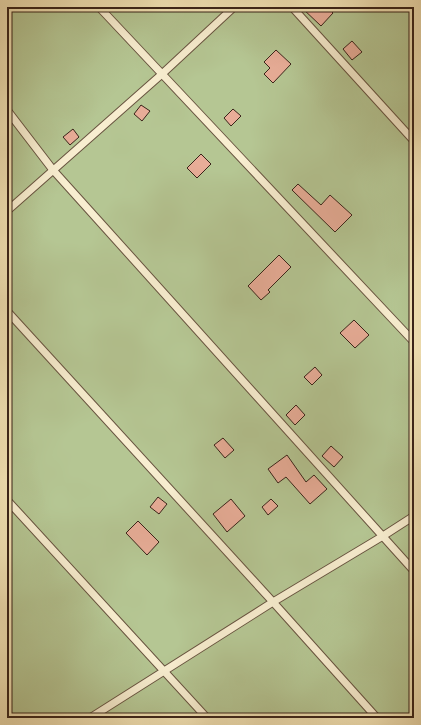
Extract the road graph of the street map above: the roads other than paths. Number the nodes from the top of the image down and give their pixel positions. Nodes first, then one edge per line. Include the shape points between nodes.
1 (99, 7) edge
2 (234, 7) edge
3 (292, 7) edge
4 (162, 74) junction
5 (7, 110) edge
6 (414, 141) edge
7 (53, 170) junction
8 (7, 211) edge
9 (7, 312) edge
10 (414, 342) edge
11 (7, 500) edge
12 (414, 516) edge
13 (383, 536) junction
14 (414, 571) edge
15 (273, 602) junction
16 (164, 671) junction
17 (90, 718) edge
18 (207, 718) edge
19 (377, 718) edge

1 - 4 lane
2 - 4 lane
3 - 6 lane
4 - 7 lane
4 - 10 lane
5 - 7 lane
7 - 8 lane
7 - 13 lane
9 - 15 lane
11 - 16 lane
12 - 13 lane
13 - 14 lane
13 - 15 lane
15 - 16 lane
15 - 19 lane
16 - 17 lane
16 - 18 lane

